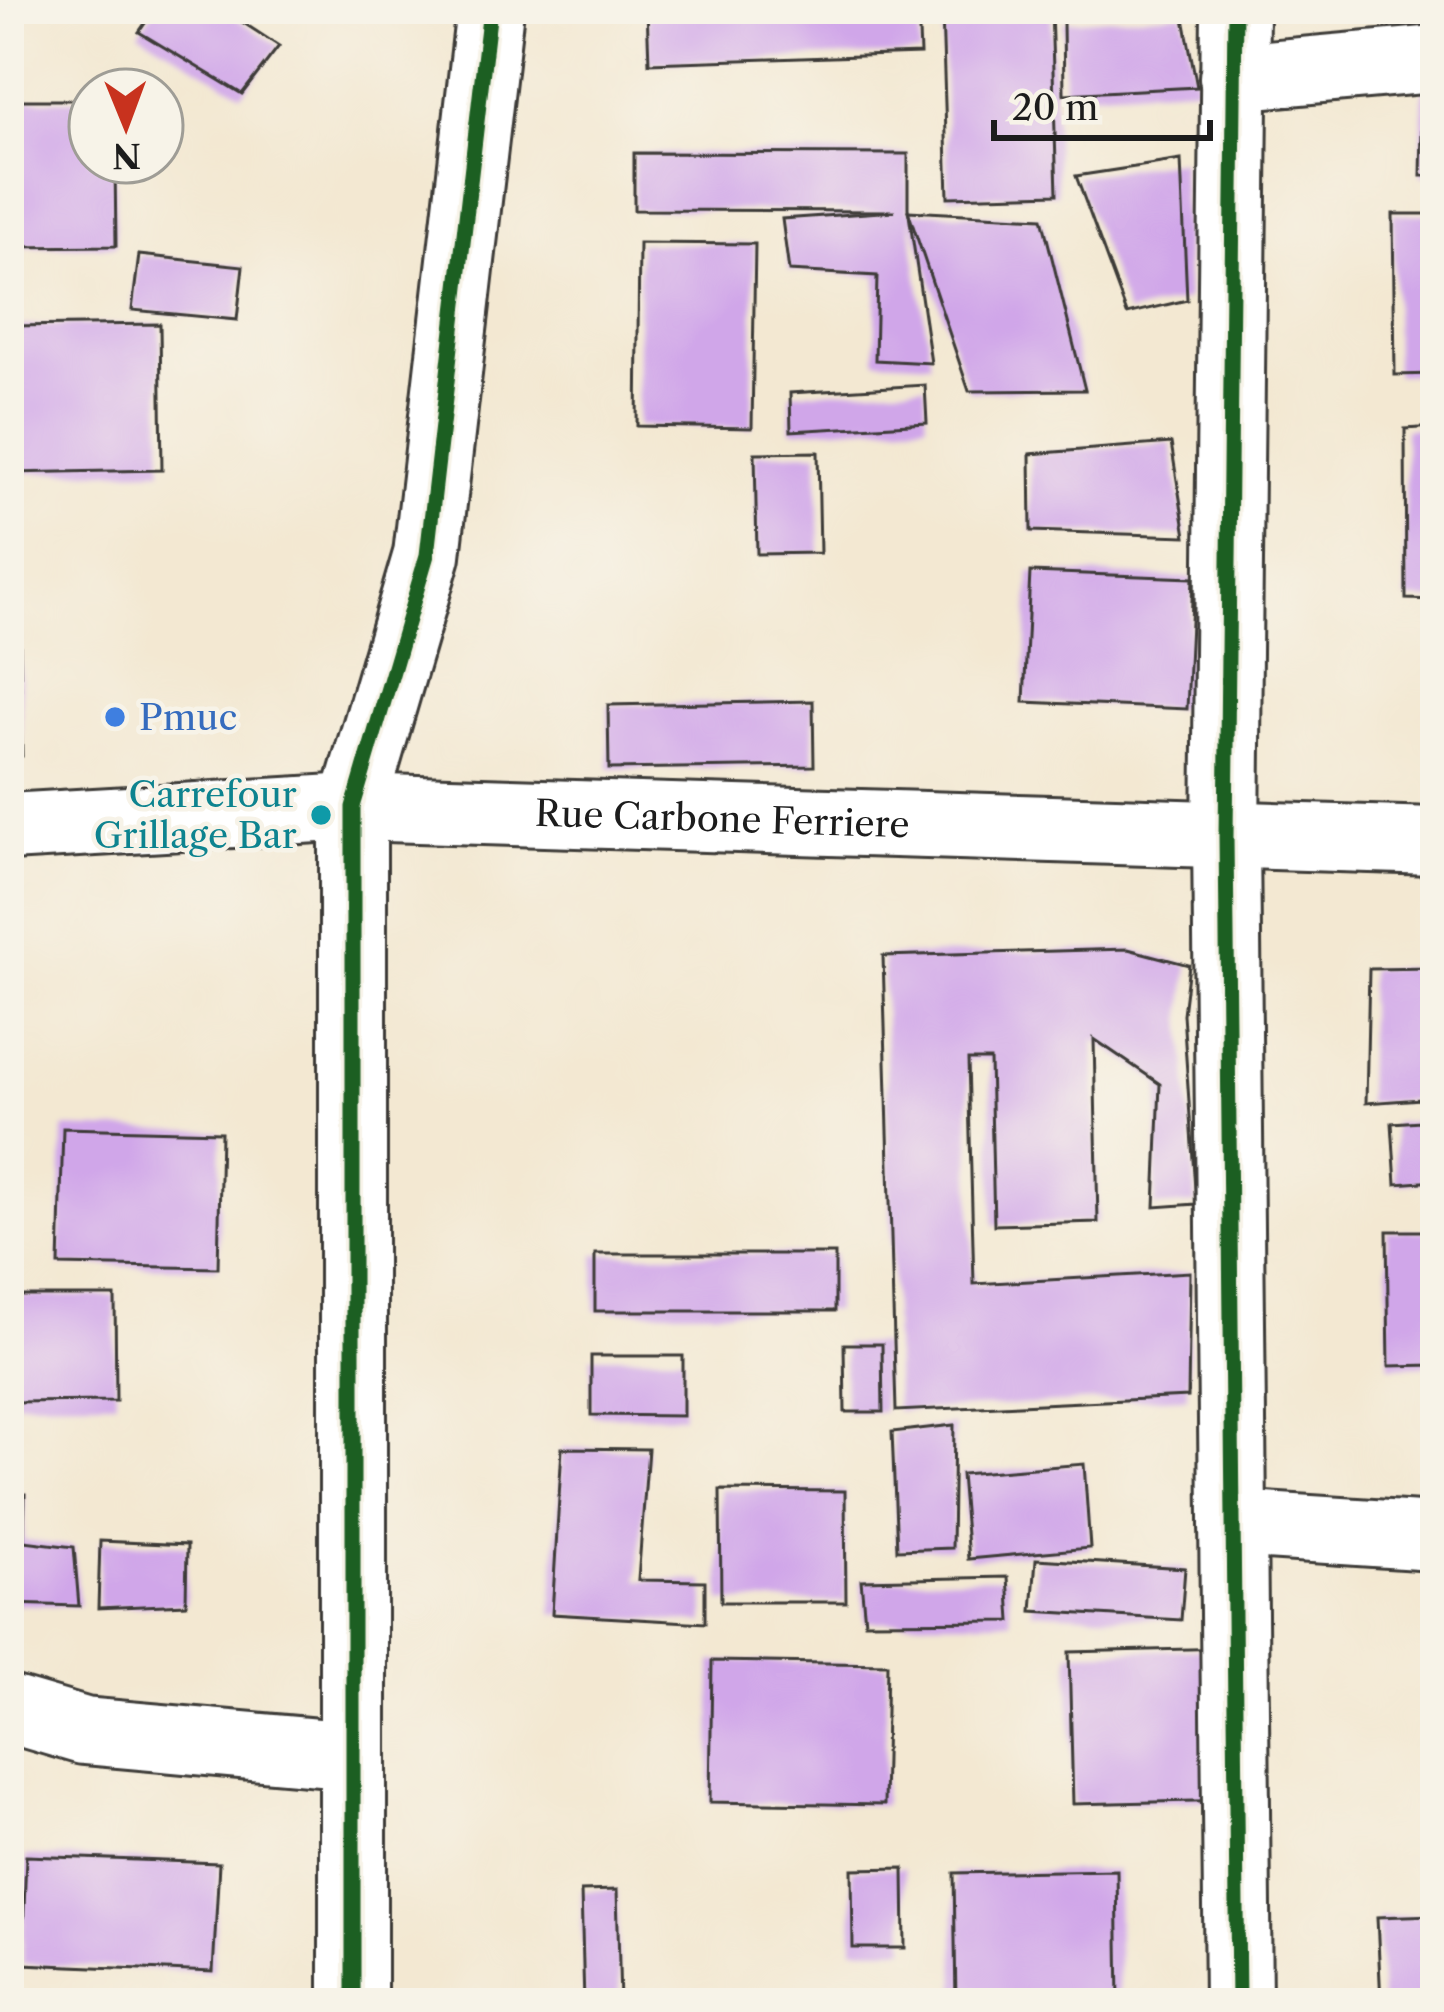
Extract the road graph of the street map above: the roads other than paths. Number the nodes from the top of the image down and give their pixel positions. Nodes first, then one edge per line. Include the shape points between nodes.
1 (490, 9) edge
2 (1235, 9) edge
3 (1435, 59) edge
4 (1233, 77) junction
5 (352, 807) junction
6 (9, 827) edge
7 (1226, 837) junction
8 (1435, 841) edge
9 (1234, 1524) junction
10 (1435, 1537) edge
11 (9, 1709) edge
12 (352, 1755) junction
13 (352, 2003) edge
14 (1238, 2003) edge

1 - 5 street via 427,555
2 - 4 street
3 - 4 street
4 - 7 street
5 - 6 street, Rue Carbone Ferriere
5 - 7 street, Rue Carbone Ferriere
5 - 12 street
7 - 8 street, Rue Carbone Ferriere
7 - 9 street
9 - 10 street
9 - 14 street
11 - 12 street via 84,1731
12 - 13 street

